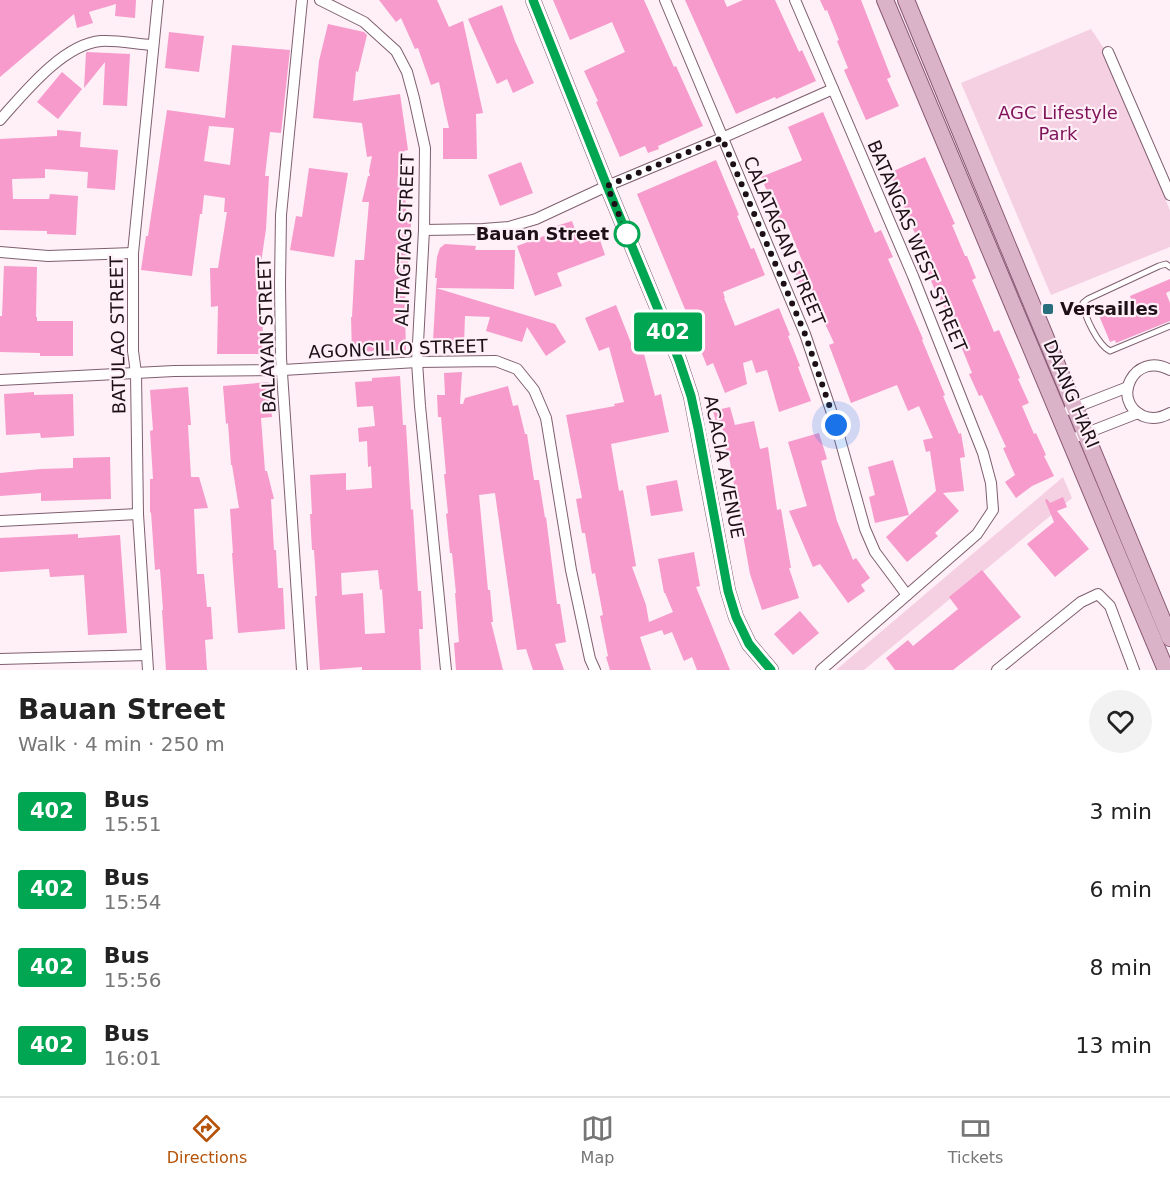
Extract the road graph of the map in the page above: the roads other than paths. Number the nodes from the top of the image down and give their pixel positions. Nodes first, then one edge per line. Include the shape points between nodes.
1 (158, 0) edge
2 (302, 0) edge
3 (320, 0) edge
4 (533, 0) edge
5 (665, 0) edge
6 (795, 0) edge
7 (885, 0) edge
8 (906, 0) edge
9 (153, 45) junction
10 (1108, 52) dead end
11 (832, 89) junction
12 (0, 120) edge
13 (722, 138) junction
14 (607, 186) junction
15 (1170, 195) edge
16 (424, 230) junction
17 (0, 252) edge
18 (133, 253) junction
19 (1170, 267) edge
20 (1170, 326) edge
21 (417, 362) junction
22 (1170, 369) edge
23 (283, 370) junction
24 (136, 373) junction
25 (0, 380) edge
26 (1128, 387) junction
27 (1066, 411) junction
28 (1138, 413) junction
29 (1170, 413) edge
30 (1077, 437) junction
31 (138, 514) junction
32 (0, 521) edge
33 (907, 595) junction
34 (1170, 638) edge
35 (147, 655) junction
36 (0, 659) edge
37 (148, 670) edge
38 (302, 670) edge
39 (446, 670) edge
40 (595, 670) edge
41 (771, 670) edge
42 (821, 670) edge
43 (997, 670) edge
44 (1134, 670) edge
45 (1166, 670) edge

1 - 9 street, BATULAO STREET
2 - 23 street, BALAYAN STREET via 281,215
3 - 16 street, ALITAGTAG STREET via 364,22 396,51 407,72 425,148
4 - 14 street, ACACIA AVENUE
5 - 13 street, CALATAGAN STREET
6 - 11 street, BATANGAS WEST STREET
7 - 27 main road, DAANG HARI
8 - 27 main road, DAANG HARI
9 - 12 street via 100,41 72,50 34,82
9 - 18 street, BATULAO STREET
10 - 15 street
11 - 13 street
11 - 33 street, BATANGAS WEST STREET via 913,276 983,453 991,483 993,510 977,534
13 - 14 street
13 - 33 street, CALATAGAN STREET via 805,334 865,529 875,552
14 - 16 street via 536,219 509,227
14 - 41 street, ACACIA AVENUE via 691,396 736,617 749,644
16 - 21 street, ALITAGTAG STREET
17 - 18 street via 48,256
18 - 24 street, BATULAO STREET
19 - 20 lane via 1159,266 1083,303 1089,323 1110,351
21 - 23 street, AGONCILLO STREET
21 - 39 street, ALITAGTAG STREET
21 - 40 street, AGONCILLO STREET via 496,361 516,369 534,390 546,418 571,570
22 - 26 street via 1152,364 1143,367 1130,379
23 - 24 street, AGONCILLO STREET
23 - 38 street, BALAYAN STREET
24 - 25 street, AGONCILLO STREET
24 - 31 street, BATULAO STREET
26 - 27 street
26 - 28 street via 1129,401
27 - 30 main road, DAANG HARI
28 - 29 street via 1154,418
28 - 30 street
30 - 34 main road, DAANG HARI
30 - 45 main road, DAANG HARI
31 - 32 street
31 - 35 street, BATULAO STREET
33 - 42 street
35 - 36 street
35 - 37 street, BATULAO STREET
43 - 44 street via 1082,602 1098,594 1110,606

